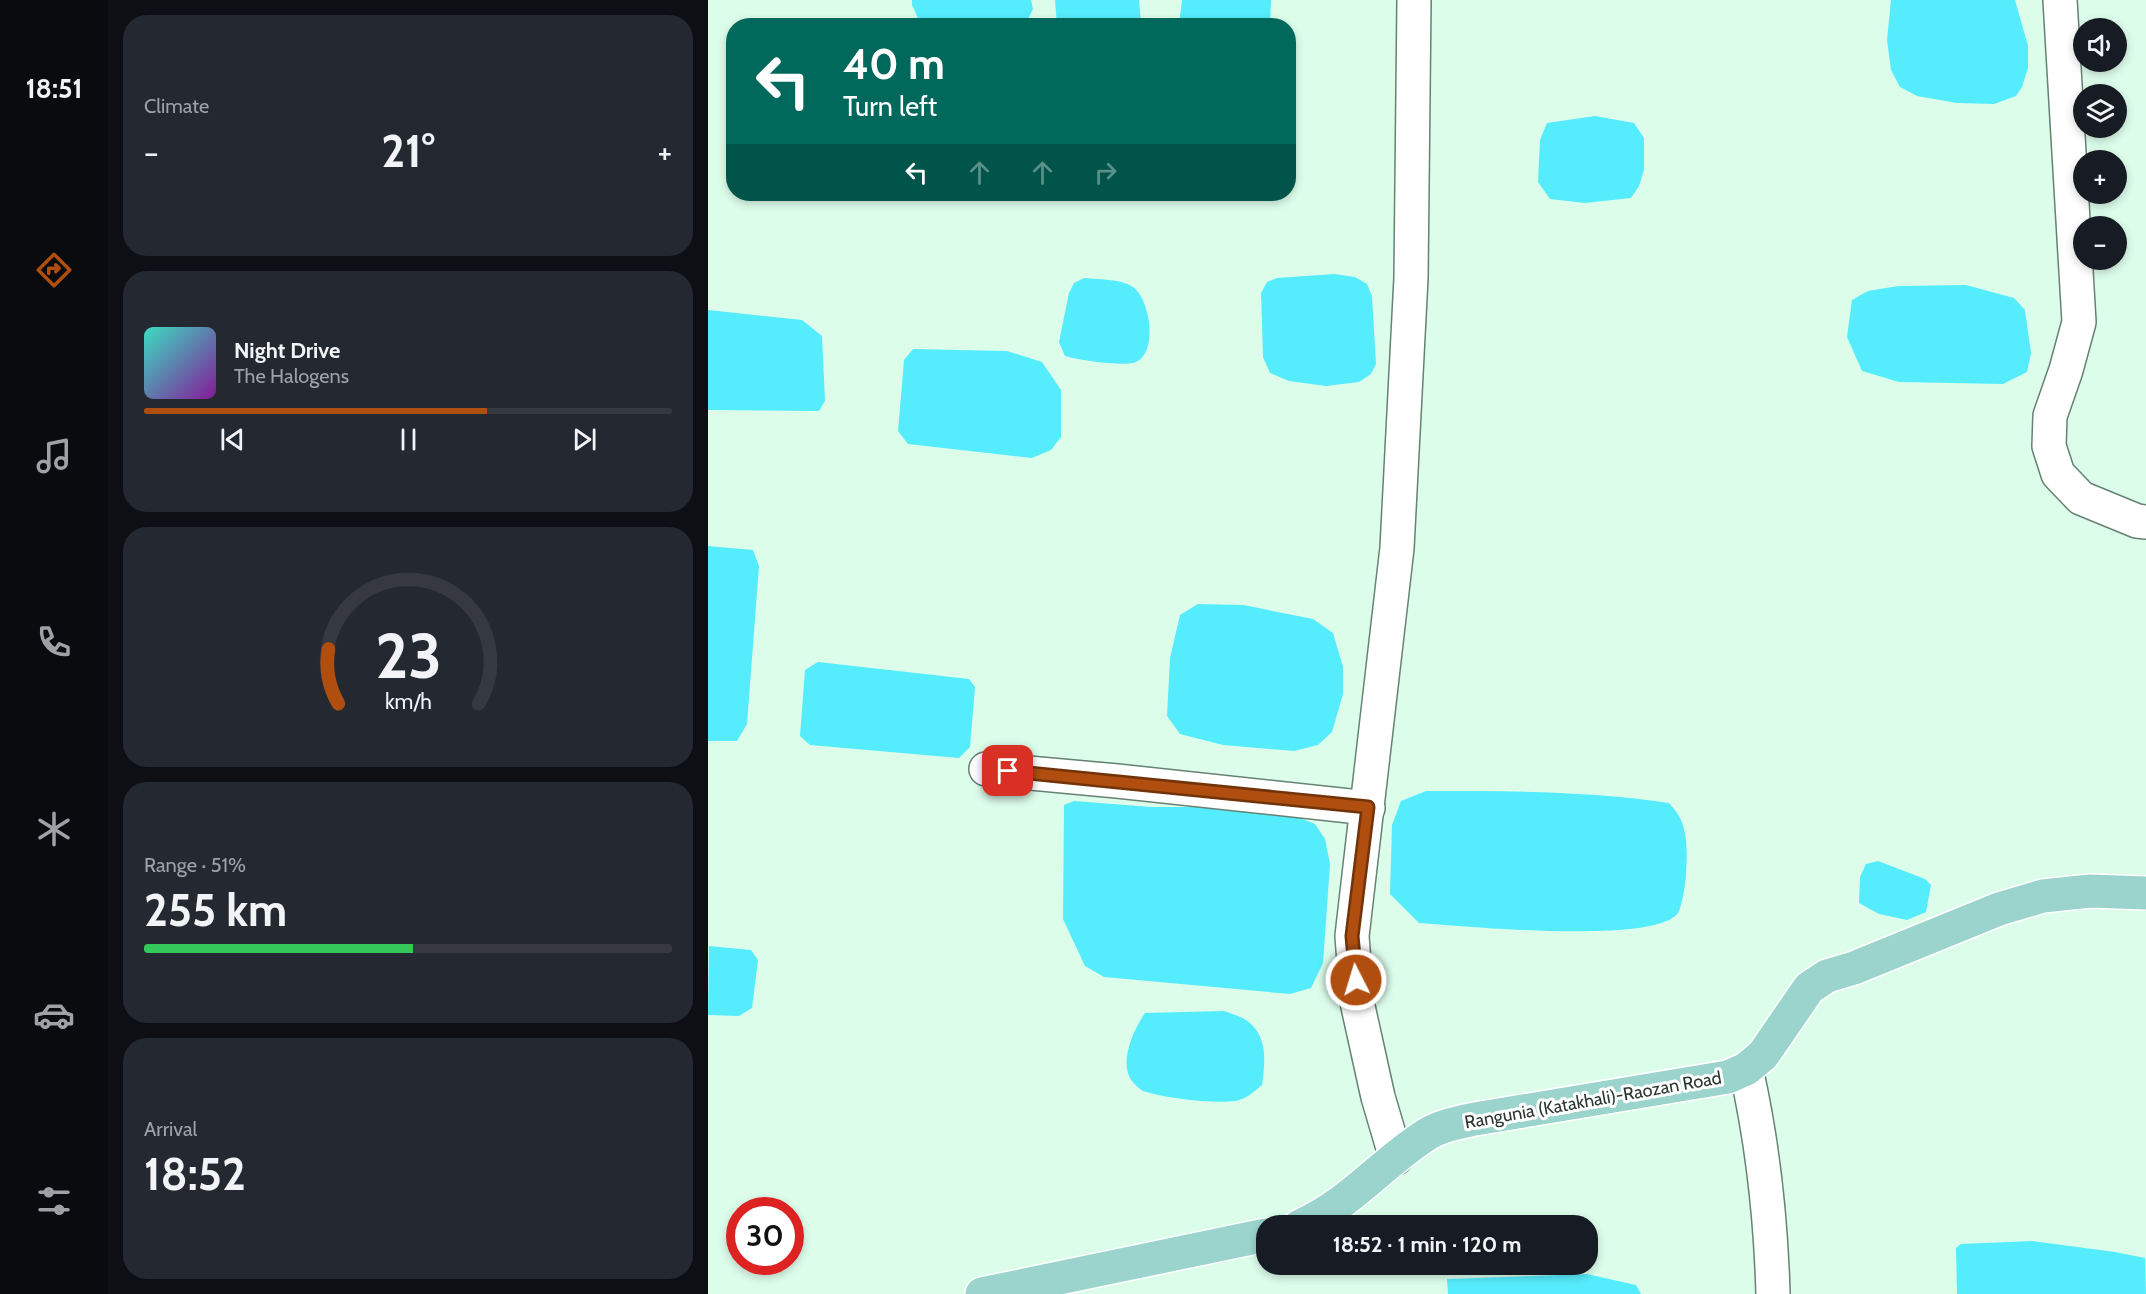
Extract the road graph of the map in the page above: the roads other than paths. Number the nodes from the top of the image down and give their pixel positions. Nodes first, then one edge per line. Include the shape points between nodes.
1 (1414, 0) edge
2 (2060, 0) edge
3 (2146, 522) edge
4 (986, 769) dead end
5 (1368, 807) junction
6 (2146, 893) edge
7 (1746, 1069) junction
8 (1396, 1158) junction
9 (1320, 1215) edge
10 (1256, 1237) edge
11 (982, 1294) edge
12 (1773, 1294) edge

1 - 5 street via 1411,278 1397,548
2 - 3 street via 2079,322 2050,416 2049,446 2058,474 2081,498
4 - 5 street
5 - 8 street via 1352,936 1356,991 1378,1097
6 - 7 main road, Rangunia (Katakhali)-Raozan Road via 2090,891 2043,896 1999,909 1827,976 1809,988 1763,1055
7 - 8 main road, Rangunia (Katakhali)-Raozan Road via 1728,1077 1474,1119 1424,1136
7 - 12 street via 1755,1106
8 - 9 main road, Rangunia (Katakhali)-Raozan Road via 1341,1204
10 - 11 main road

